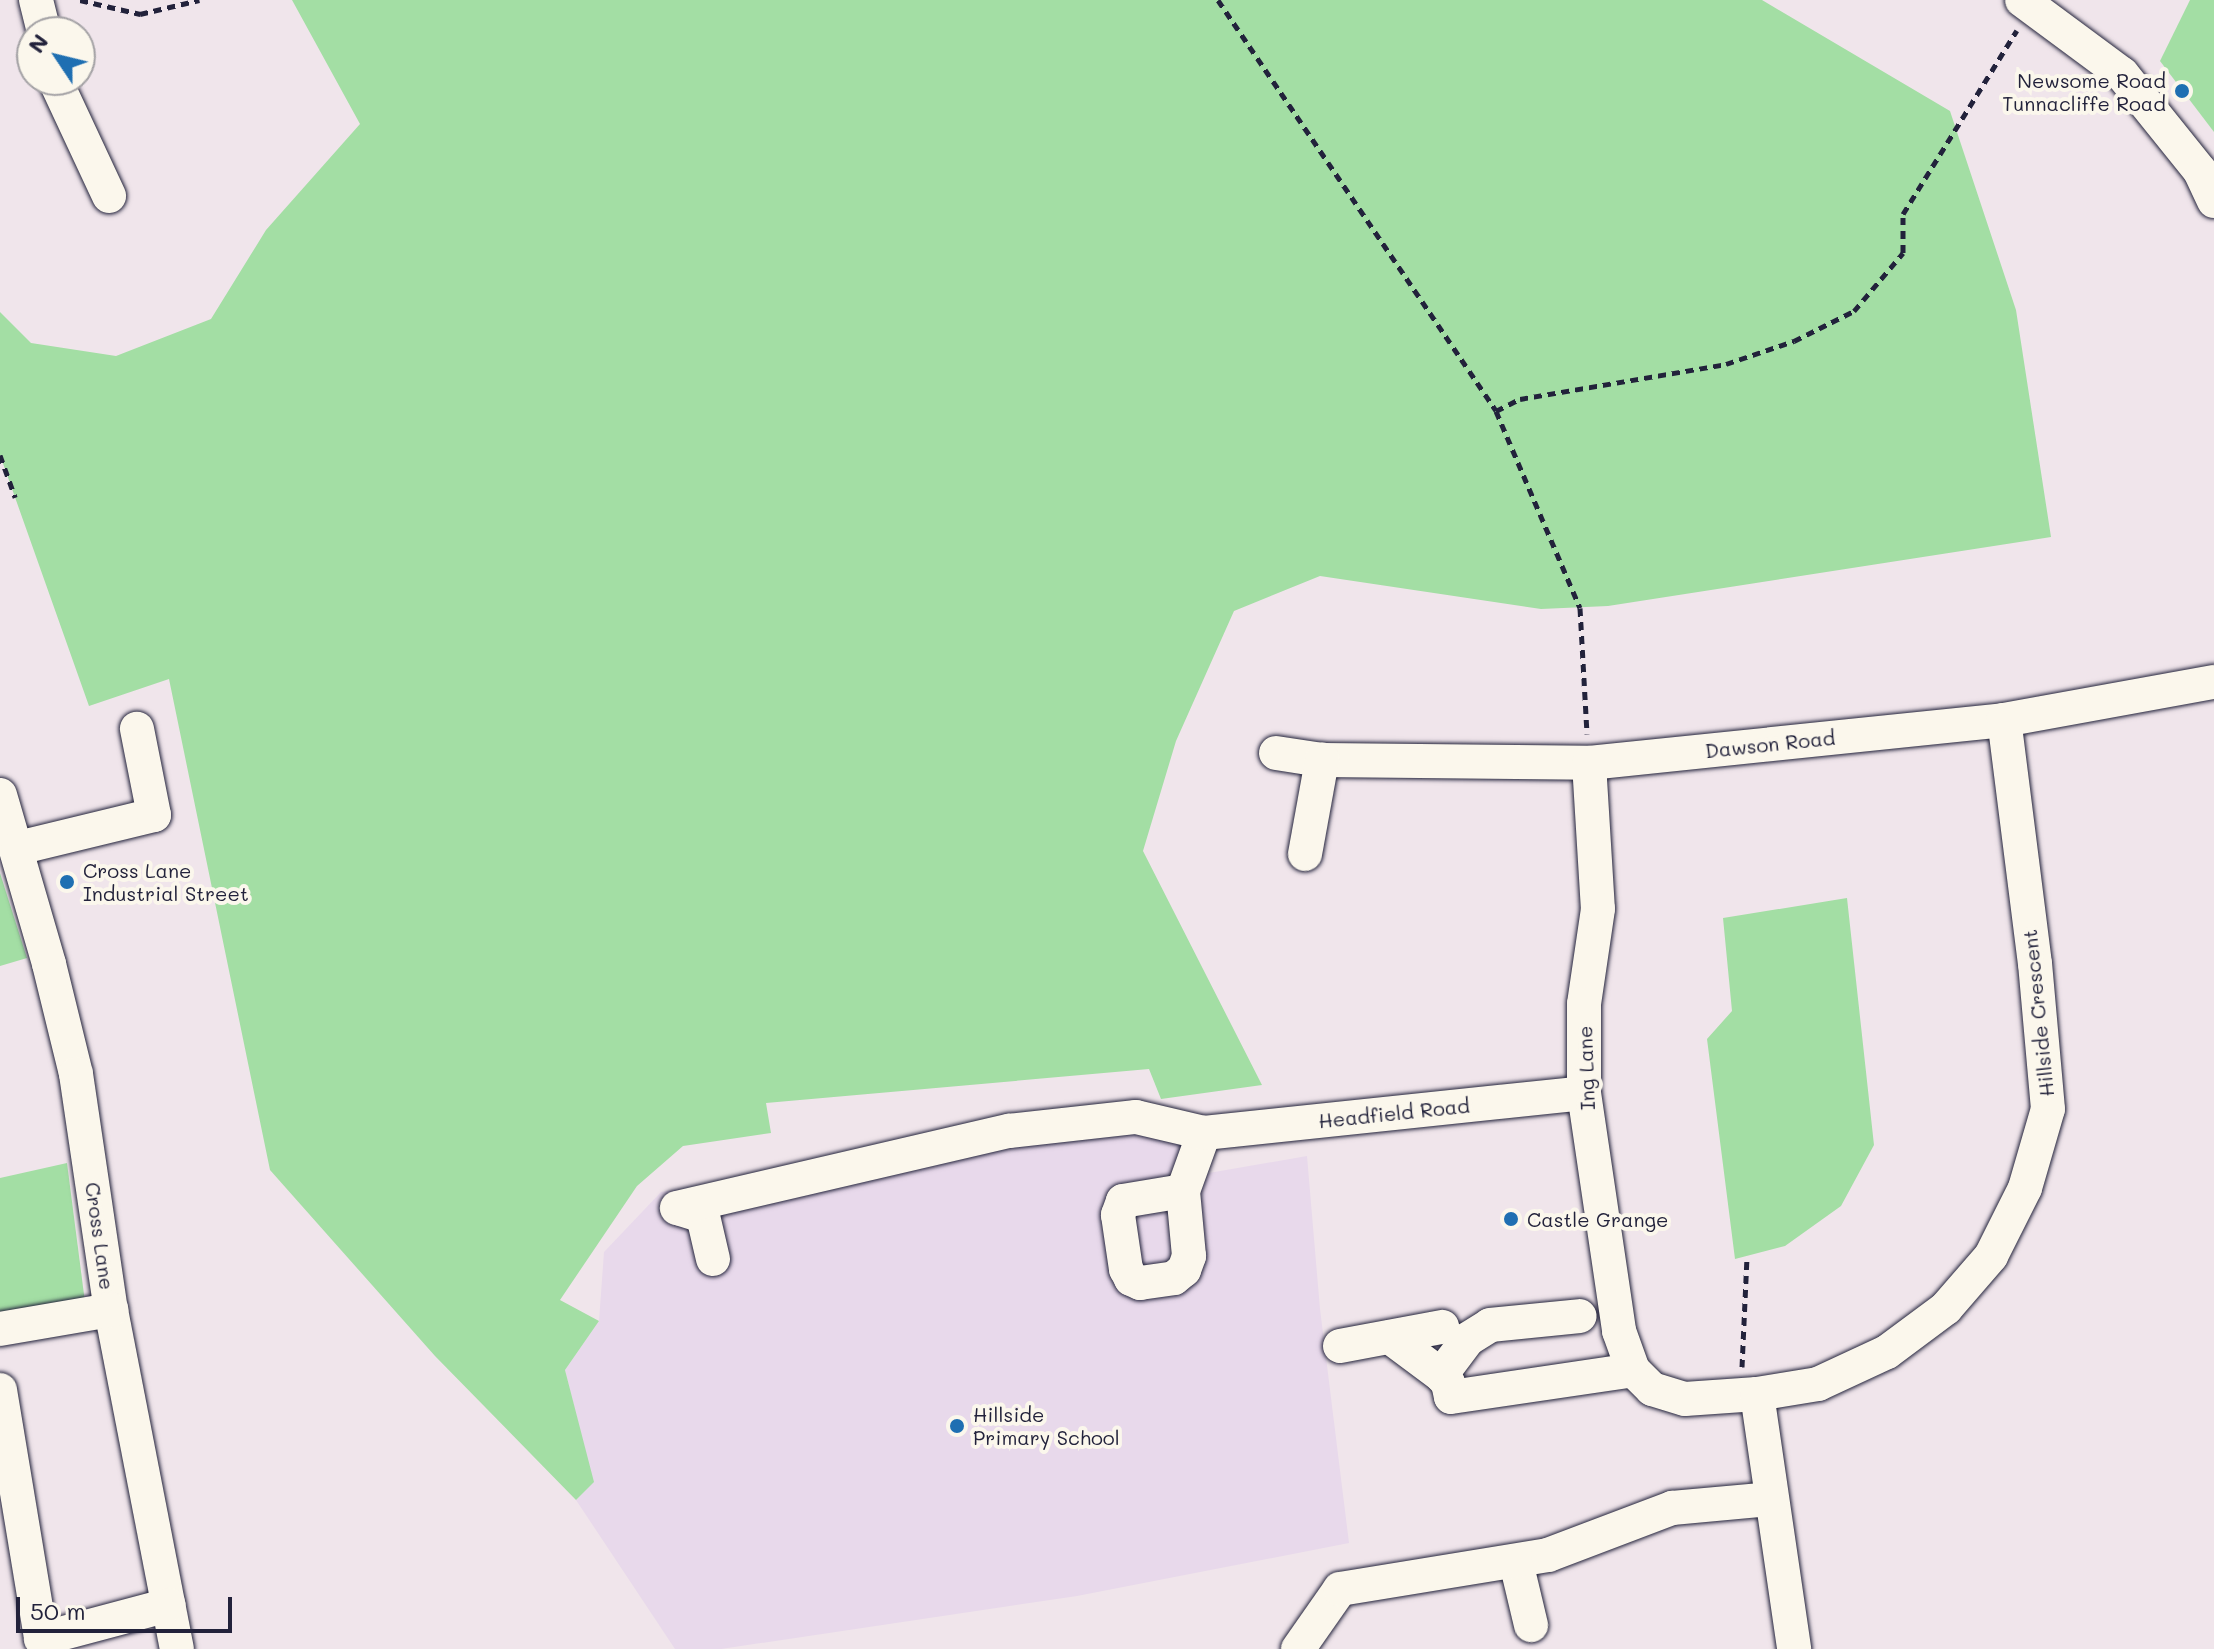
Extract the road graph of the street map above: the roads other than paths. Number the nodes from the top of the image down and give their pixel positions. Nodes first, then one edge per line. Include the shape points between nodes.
1 (2030, 2) edge
2 (62, 96) edge
3 (109, 196) dead end
4 (2214, 201) edge
5 (2214, 682) edge
6 (2004, 720) junction
7 (137, 729) dead end
8 (1276, 753) dead end
9 (1322, 760) junction
10 (1589, 763) junction
11 (7, 824) edge
12 (1305, 854) dead end
13 (1584, 1093) junction
14 (1204, 1133) junction
15 (1184, 1185) dead end
16 (713, 1259) dead end
17 (111, 1310) junction
18 (1580, 1316) dead end
19 (1442, 1327) dead end
20 (0, 1329) edge
21 (1390, 1337) junction
22 (1340, 1346) dead end
23 (1633, 1370) junction
24 (1446, 1386) junction
25 (0, 1390) edge
26 (1749, 1394) junction
27 (1770, 1499) junction
28 (1516, 1562) junction
29 (169, 1605) junction
30 (1531, 1625) dead end
31 (177, 1649) edge
32 (1298, 1649) edge
33 (1794, 1649) edge

1 - 4 street via 2122,74 2192,159
2 - 3 street
5 - 6 street, Dawson Road
6 - 10 street, Dawson Road
6 - 26 street, Hillside Crescent via 2048,1109 2025,1188 1991,1256 1946,1308 1887,1352 1818,1384
7 - 11 street via 154,815
8 - 9 street, Dawson Road
9 - 10 street, Dawson Road
9 - 12 street
10 - 13 street, Ing Lane via 1598,909 1584,1004
11 - 17 street, Cross Lane via 76,1074
13 - 14 street, Headfield Road
13 - 23 street, Ing Lane via 1619,1331
14 - 15 street
14 - 16 street, Headfield Road via 1136,1117 1009,1131 677,1208 703,1216
17 - 20 street
17 - 29 street, Cross Lane
18 - 24 street via 1490,1325 1468,1339
19 - 21 street
21 - 22 street
21 - 24 street
23 - 24 street
23 - 26 street via 1652,1389 1685,1399
25 - 29 street via 41,1639
26 - 27 street
27 - 28 street via 1672,1508
27 - 33 street
28 - 30 street
28 - 32 street via 1340,1589
29 - 31 street, Cross Lane

